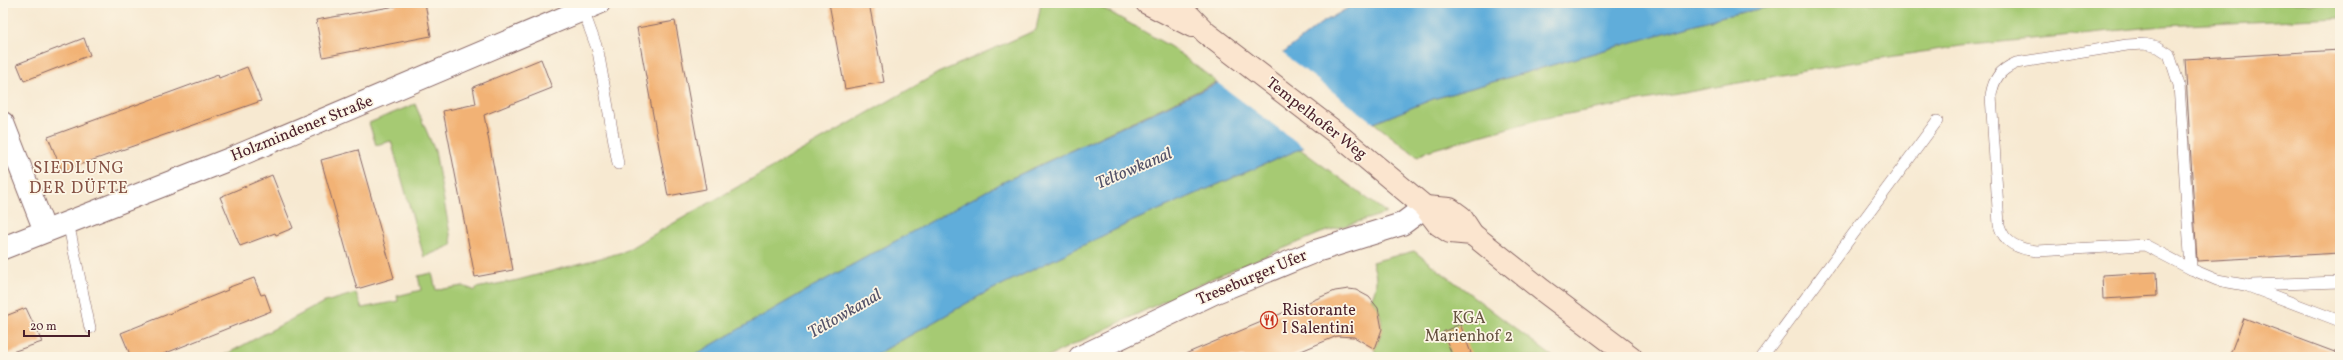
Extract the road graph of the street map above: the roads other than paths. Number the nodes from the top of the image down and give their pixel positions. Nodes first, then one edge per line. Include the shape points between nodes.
1 (1147, 3) edge
2 (1177, 3) edge
3 (591, 6) edge
4 (1206, 33) junction
5 (1937, 121) dead end
6 (3, 123) edge
7 (618, 164) dead end
8 (1425, 207) junction
9 (68, 222) junction
10 (45, 231) junction
11 (3, 248) edge
12 (2191, 269) junction
13 (2340, 282) edge
14 (2245, 285) junction
15 (2340, 321) edge
16 (90, 328) dead end
17 (1080, 357) edge
18 (1631, 357) edge
19 (1762, 357) edge

1 - 4 street, Tempelhofer Weg
2 - 4 street, Tempelhofer Weg
3 - 7 lane
3 - 9 street, Holzmindener Straße via 360,105
4 - 8 street, Tempelhofer Weg via 1335,132
5 - 19 lane
6 - 10 street
8 - 17 street, Treseburger Ufer via 1402,224 1309,254 1216,292
8 - 18 street via 1450,209 1461,217 1472,234
9 - 10 street, Holzmindener Straße
9 - 16 lane
10 - 11 street, Holzmindener Straße
12 - 12 lane via 2179,85 2169,54 2158,47 2144,44 2127,45 2016,63 1998,75 1991,95 1999,224 2001,234 2009,243 2036,251 2145,245
12 - 14 lane via 2217,280
13 - 14 lane
14 - 15 lane

